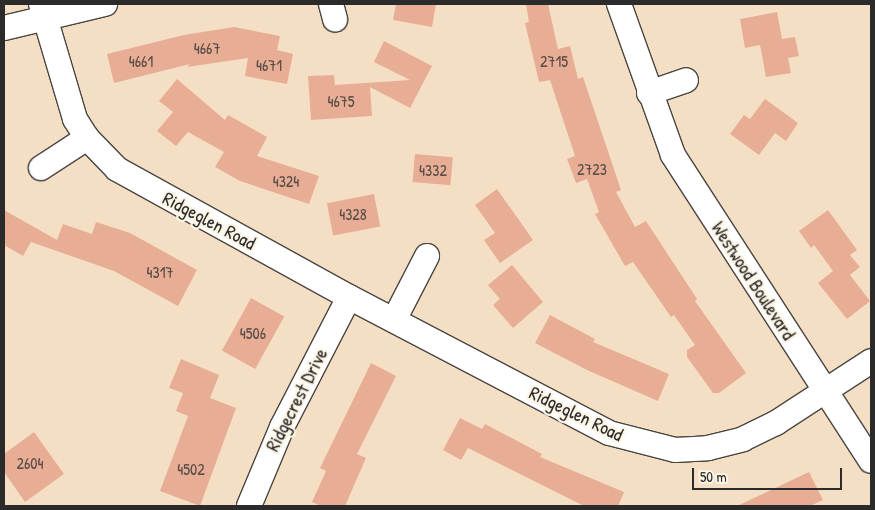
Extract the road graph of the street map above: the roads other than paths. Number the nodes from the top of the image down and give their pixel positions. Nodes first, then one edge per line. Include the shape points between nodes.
1 (105, 4) edge
2 (619, 4) edge
3 (43, 12) edge
4 (4, 28) edge
5 (686, 80) dead end
6 (649, 93) junction
7 (87, 138) junction
8 (41, 168) dead end
9 (427, 256) dead end
10 (350, 297) junction
11 (394, 320) junction
12 (871, 361) edge
13 (824, 391) junction
14 (871, 461) edge
15 (249, 506) edge

1 - 3 street
2 - 6 street, Westwood Boulevard
3 - 4 street
3 - 7 street, Ridgeglen Road via 66,94
5 - 6 street
6 - 13 street, Westwood Boulevard via 673,155 687,180
7 - 8 street
7 - 10 street, Ridgeglen Road via 106,159 132,178
9 - 11 street
10 - 11 street, Ridgeglen Road
10 - 15 street, Ridgecrest Drive via 270,452
11 - 13 street, Ridgeglen Road via 609,433 675,450 708,448 743,439 776,423
12 - 13 street, Ridgeglen Road
13 - 14 street, Westwood Boulevard

